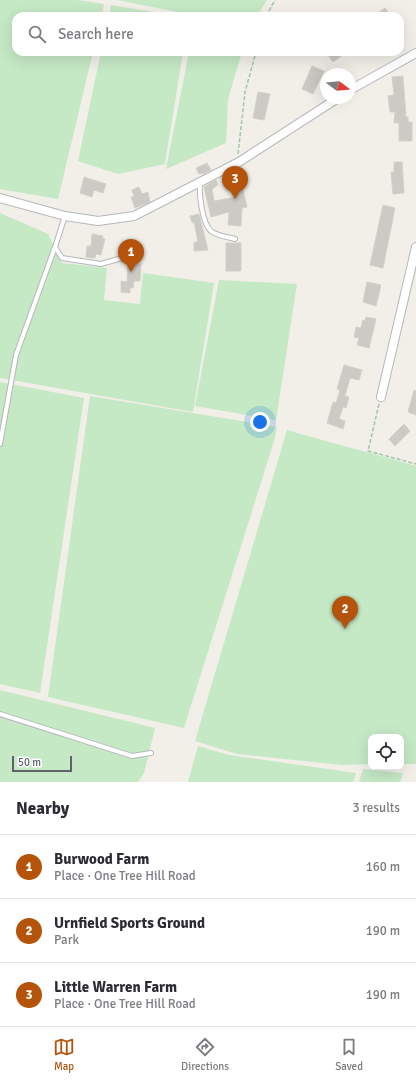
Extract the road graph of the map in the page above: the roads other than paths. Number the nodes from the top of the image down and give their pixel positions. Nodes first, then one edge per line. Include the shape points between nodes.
1 (416, 53) edge
2 (356, 87) edge
3 (329, 104) edge
4 (200, 183) junction
5 (0, 198) edge
6 (65, 216) junction
7 (235, 239) dead end
8 (55, 247) junction
9 (416, 247) edge
10 (129, 256) dead end
11 (381, 396) road end
12 (0, 444) edge
13 (0, 714) edge
14 (151, 753) dead end

1 - 2 street
3 - 4 street
4 - 6 street via 134,216 98,221
4 - 7 lane via 199,195 208,228 215,234
5 - 6 street
6 - 8 lane
8 - 10 lane via 62,258 101,264
8 - 12 lane via 16,355
9 - 11 street
13 - 14 lane via 132,756

